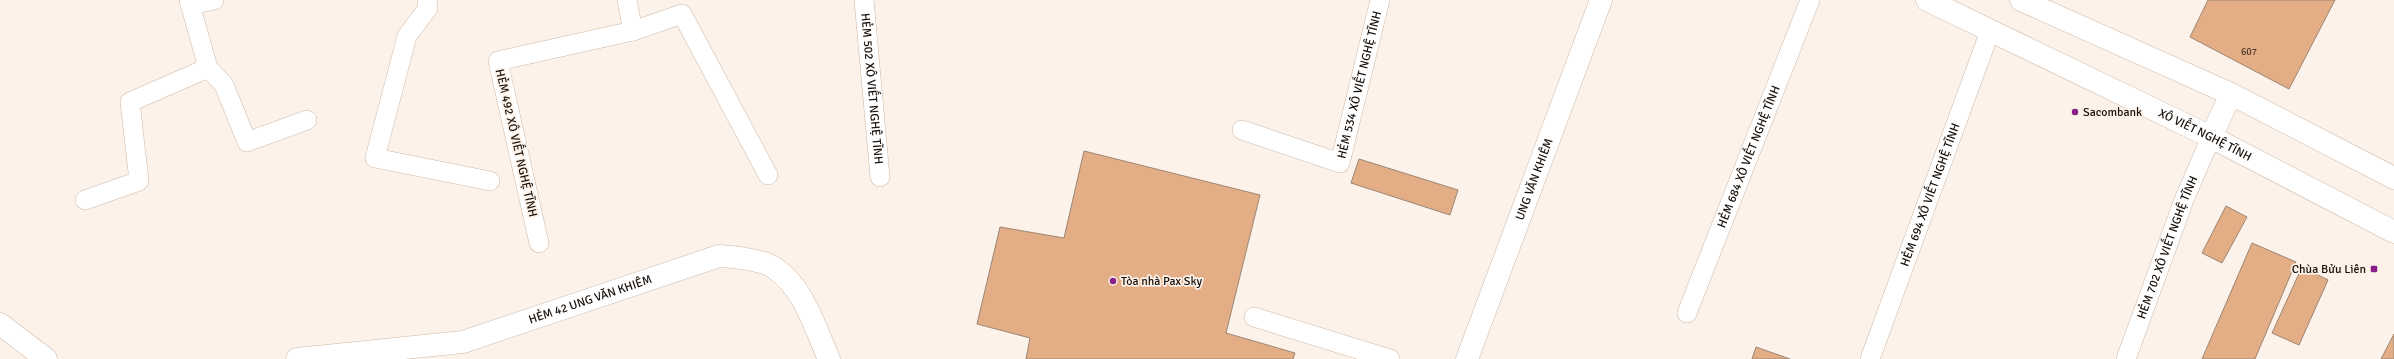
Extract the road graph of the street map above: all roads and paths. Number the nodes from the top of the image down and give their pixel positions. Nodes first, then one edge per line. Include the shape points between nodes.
1 (214, 0) edge
2 (427, 0) edge
3 (627, 0) edge
4 (864, 0) edge
5 (1380, 0) edge
6 (1601, 0) edge
7 (1810, 0) edge
8 (1927, 0) edge
9 (2021, 0) edge
10 (189, 3) edge
11 (633, 31) junction
12 (1990, 31) junction
13 (208, 68) junction
14 (2231, 94) junction
15 (308, 120) dead end
16 (1242, 130) dead end
17 (2211, 138) junction
18 (768, 175) dead end
19 (880, 177) dead end
20 (2394, 178) edge
21 (490, 181) dead end
22 (85, 200) dead end
23 (2394, 232) edge
24 (539, 243) dead end
25 (1687, 313) dead end
26 (1254, 317) dead end
27 (0, 324) edge
28 (1346, 353) edge
29 (46, 359) edge
30 (296, 359) edge
31 (829, 359) edge
32 (1390, 359) edge
33 (1467, 359) edge
34 (1870, 359) edge
35 (2126, 359) edge

1 - 10 lane
2 - 21 lane via 428,8 407,36 375,158
3 - 11 lane
4 - 19 lane, HẺM 502 XÔ VIẾT NGHỆ TĨNH
5 - 16 lane, HẺM 534 XÔ VIẾT NGHỆ TĨNH via 1340,163
6 - 33 main road, UNG VĂN KHIÊM
7 - 25 lane, HẺM 684 XÔ VIẾT NGHỆ TĨNH
8 - 12 main road, XÔ VIẾT NGHỆ TĨNH
9 - 14 main road
10 - 13 lane
11 - 18 lane, HẺM 492 XÔ VIẾT NGHỆ TĨNH via 682,14
11 - 24 lane, HẺM 492 XÔ VIẾT NGHỆ TĨNH via 498,61
12 - 17 main road, XÔ VIẾT NGHỆ TĨNH
12 - 34 lane, HẺM 694 XÔ VIẾT NGHỆ TĨNH
13 - 15 lane via 224,84 247,142
13 - 22 lane via 130,102 139,181
14 - 17 main road
14 - 20 main road
17 - 23 main road, XÔ VIẾT NGHỆ TĨNH
17 - 35 lane, HẺM 702 XÔ VIẾT NGHỆ TĨNH via 2184,200
26 - 28 lane
27 - 29 main road
28 - 32 lane
30 - 31 main road, HẺM 42 UNG VĂN KHIÊM via 463,342 720,256 739,257 776,268 802,297

